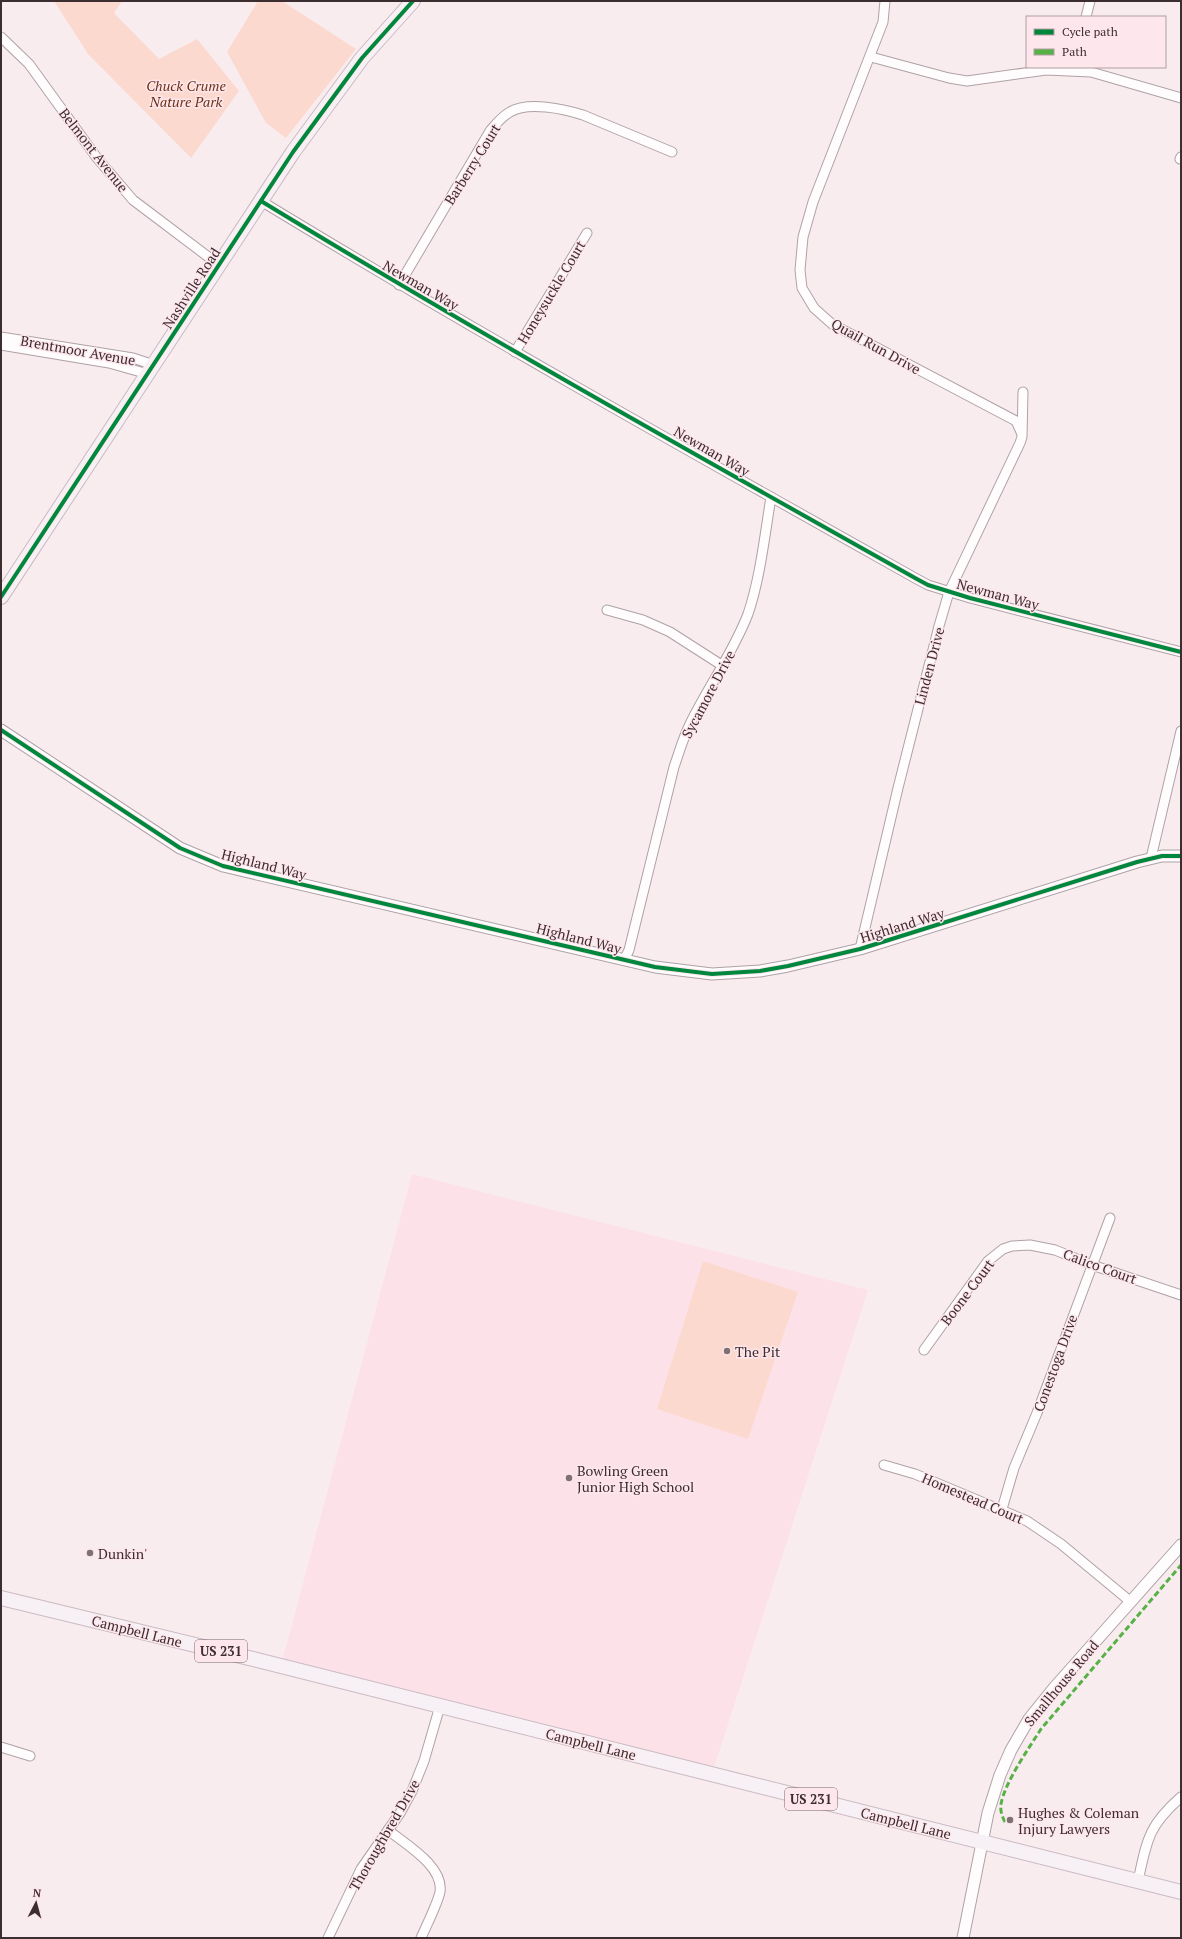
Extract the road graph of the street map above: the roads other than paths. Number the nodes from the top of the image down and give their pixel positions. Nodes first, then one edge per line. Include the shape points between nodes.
1 (413, 1) edge
2 (885, 1) edge
3 (1090, 1) edge
4 (1086, 16) edge
5 (1, 37) edge
6 (871, 57) junction
7 (1071, 69) edge
8 (1181, 98) edge
9 (672, 152) dead end
10 (261, 201) junction
11 (587, 233) dead end
12 (219, 265) junction
13 (399, 285) junction
14 (1, 337) edge
15 (1, 345) edge
16 (515, 352) junction
17 (151, 370) junction
18 (1023, 392) dead end
19 (1022, 433) junction
20 (771, 497) junction
21 (949, 592) junction
22 (1, 597) edge
23 (607, 610) dead end
24 (1181, 652) edge
25 (723, 666) junction
26 (1, 730) edge
27 (1181, 731) edge
28 (1181, 856) edge
29 (1151, 858) junction
30 (860, 950) junction
31 (624, 960) junction
32 (1110, 1218) dead end
33 (1018, 1245) joint
34 (1092, 1265) junction
35 (1181, 1295) edge
36 (924, 1350) dead end
37 (884, 1465) dead end
38 (1002, 1509) junction
39 (1181, 1545) edge
40 (1, 1598) edge
41 (1131, 1602) junction
42 (440, 1706) junction
43 (1, 1747) edge
44 (30, 1756) dead end
45 (1181, 1796) edge
46 (388, 1830) junction
47 (982, 1842) junction
48 (1138, 1881) junction
49 (1181, 1892) edge
50 (328, 1938) edge
51 (421, 1938) edge
52 (963, 1938) edge

1 - 10 main road, Nashville Road via 362,58 333,96
2 - 6 street, Quail Run Drive via 883,22
3 - 4 street
5 - 12 street, Belmont Avenue via 29,64 97,158 133,200
6 - 7 street via 968,81
6 - 19 street, Quail Run Drive via 805,225 800,270 802,288 814,308 832,324 1016,421
7 - 8 street via 1091,72
9 - 13 street, Barberry Court via 569,111 530,107 511,111 490,131
10 - 12 main road, Nashville Road
10 - 13 street, Newman Way
11 - 16 street, Honeysuckle Court
12 - 17 main road, Nashville Road
13 - 16 street, Newman Way
14 - 17 street, Brentmoor Avenue via 133,358
15 - 17 street, Brentmoor Avenue
16 - 20 street, Newman Way
17 - 22 main road, Nashville Road
18 - 19 street, Linden Drive
19 - 21 street, Linden Drive
20 - 21 street, Newman Way via 915,578
20 - 25 street, Sycamore Drive via 752,601
21 - 24 street, Newman Way
21 - 30 street, Linden Drive via 900,780
23 - 25 street via 643,620 670,632
25 - 31 street, Sycamore Drive via 690,724 674,767 629,950
26 - 31 street, Highland Way via 152,831 201,858 240,871
27 - 29 street
28 - 29 street, Highland Way
29 - 30 street, Highland Way
30 - 31 street, Highland Way via 788,966 729,974 684,972
32 - 34 street, Conestoga Drive
33 - 34 street, Calico Court via 1055,1250
33 - 36 street, Boone Court via 1003,1249 988,1261
34 - 35 street, Calico Court
34 - 38 street, Conestoga Drive via 1040,1406 1014,1468
37 - 38 street, Homestead Court via 915,1474
38 - 41 street, Homestead Court via 1044,1532
39 - 41 street, Smallhouse Road
40 - 42 main road, Campbell Lane / US 231
41 - 47 street, Smallhouse Road via 1029,1719 1000,1775
42 - 46 street, Thoroughbred Drive via 416,1781 400,1814
42 - 47 main road, Campbell Lane / US 231
43 - 44 street
45 - 48 street via 1152,1829
46 - 50 street, Thoroughbred Drive via 361,1869
46 - 51 street via 432,1867 439,1879 440,1892
47 - 48 main road, Campbell Lane / US 231
47 - 52 street, Smallhouse Road
48 - 49 main road, Campbell Lane / US 231

